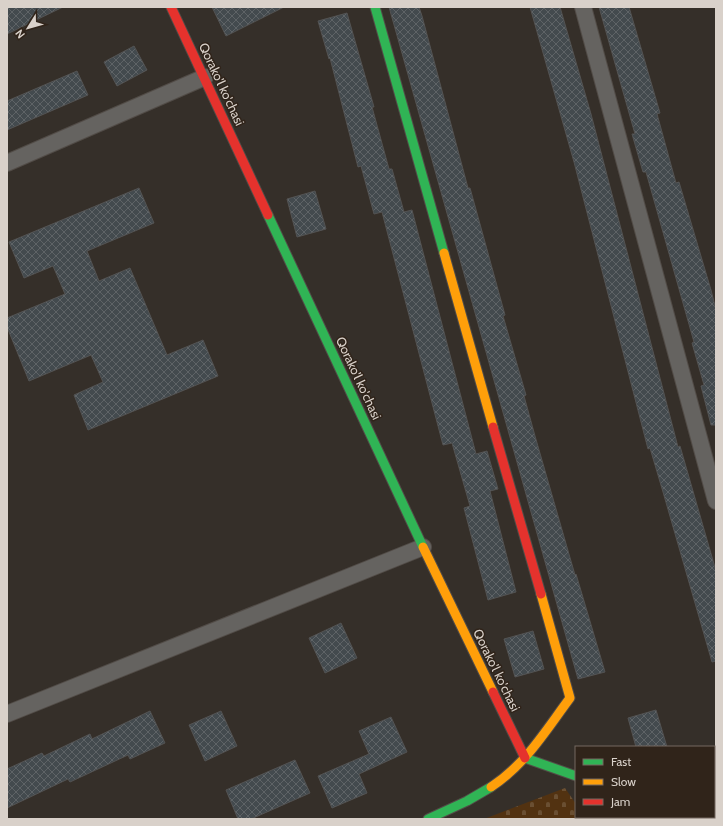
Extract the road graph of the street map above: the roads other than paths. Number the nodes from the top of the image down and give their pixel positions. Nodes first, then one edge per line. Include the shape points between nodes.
1 (171, 7) edge
2 (375, 7) edge
3 (583, 7) edge
4 (204, 77) junction
5 (7, 163) edge
6 (716, 501) edge
7 (424, 547) junction
8 (7, 714) edge
9 (525, 758) junction
10 (575, 776) edge
11 (428, 819) edge

1 - 4 street, Qorako'l ko'chasi
2 - 9 street via 570,698
3 - 6 street
4 - 5 street
4 - 7 street, Qorako'l ko'chasi
7 - 8 street
7 - 9 street, Qorako'l ko'chasi
9 - 10 street
9 - 11 street via 496,783 454,809

